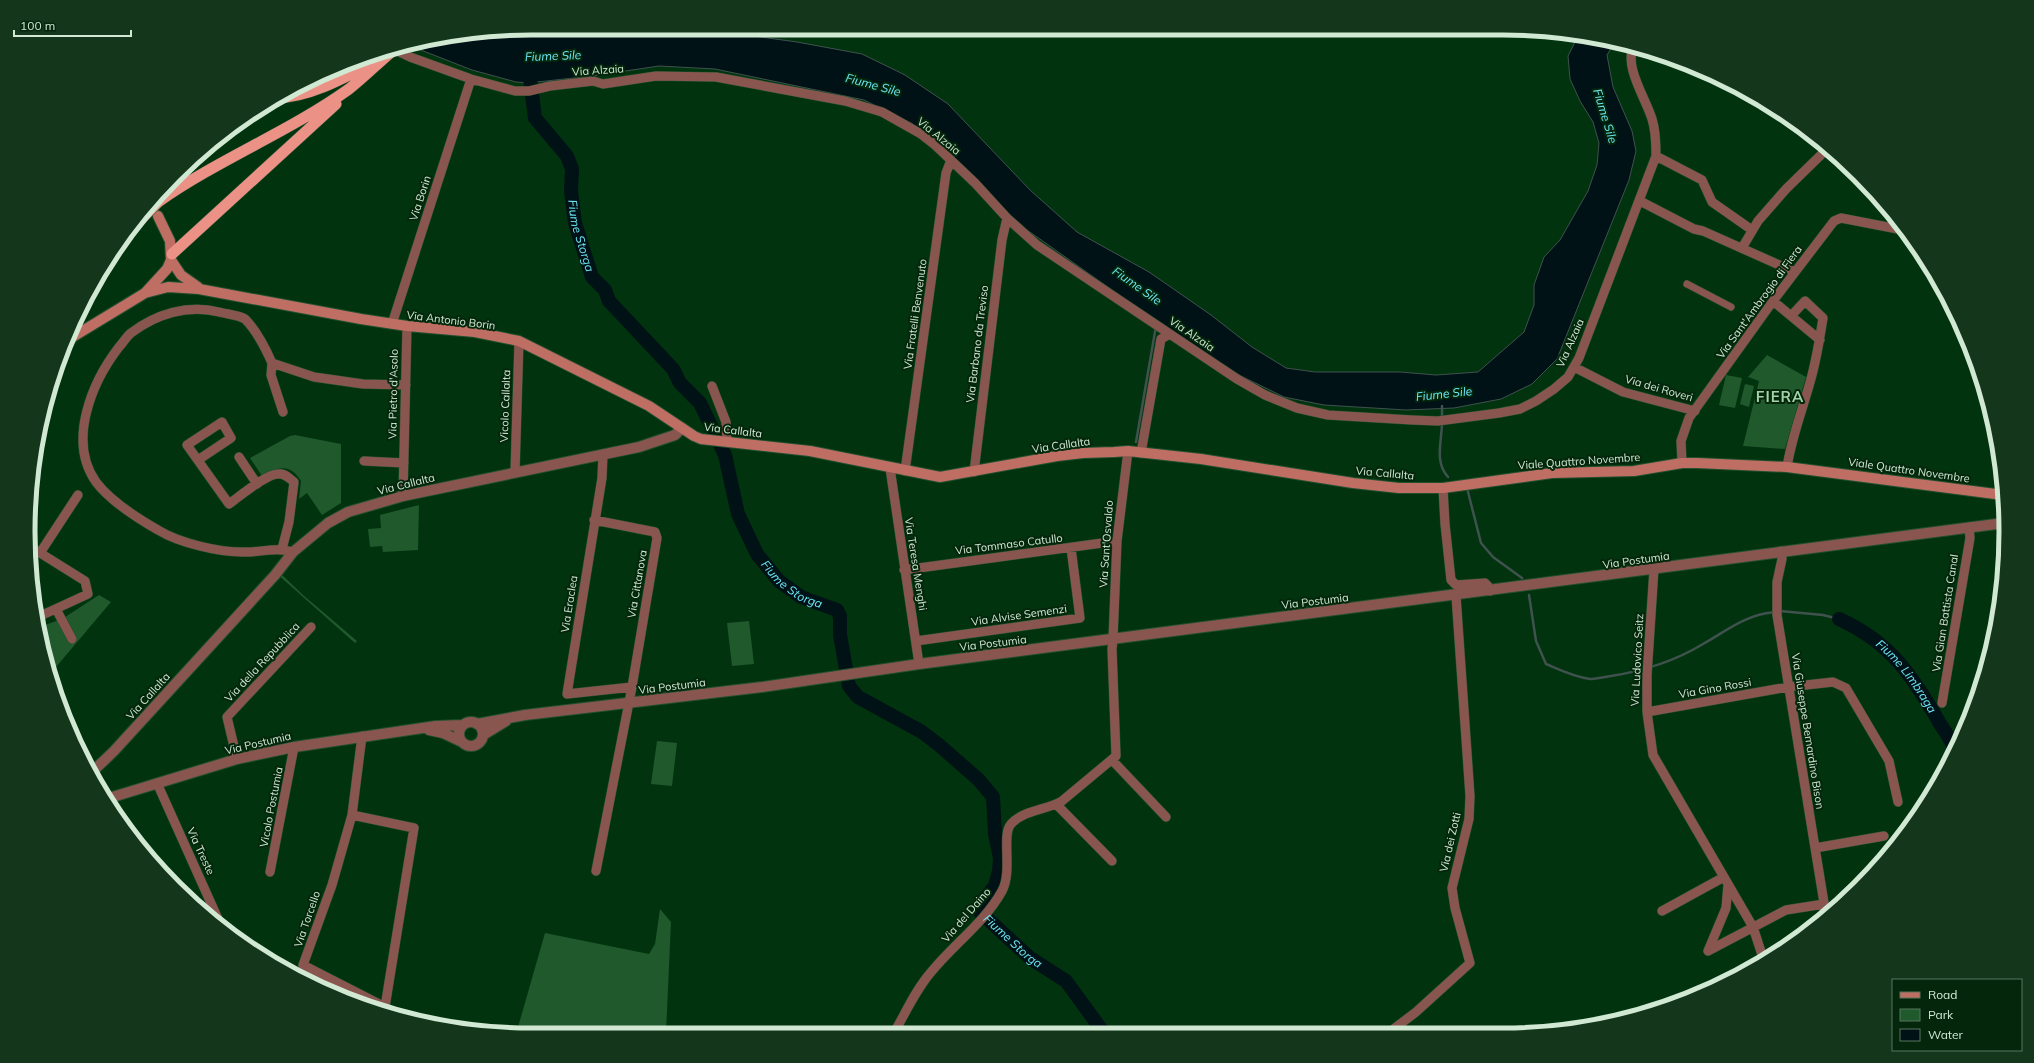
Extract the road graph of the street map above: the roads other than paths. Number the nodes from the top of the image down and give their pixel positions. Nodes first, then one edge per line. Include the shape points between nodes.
1 (1630, 52) edge
2 (401, 53) edge
3 (385, 57) edge
4 (374, 60) edge
5 (471, 79) junction
6 (350, 88) junction
7 (299, 93) edge
8 (1824, 153) edge
9 (1656, 156) junction
10 (951, 160) junction
11 (163, 199) edge
12 (1640, 201) junction
13 (158, 216) dead end
14 (1007, 218) junction
15 (1896, 229) edge
16 (1752, 230) junction
17 (1742, 248) junction
18 (171, 257) junction
19 (1795, 272) junction
20 (1687, 284) dead end
21 (199, 289) junction
22 (145, 293) junction
23 (1773, 301) junction
24 (1732, 307) dead end
25 (1791, 316) junction
26 (392, 324) junction
27 (406, 326) junction
28 (76, 335) edge
29 (1168, 335) junction
30 (1820, 340) junction
31 (519, 341) junction
32 (272, 362) junction
33 (1574, 367) junction
34 (406, 385) junction
35 (712, 386) dead end
36 (1695, 411) junction
37 (283, 412) dead end
38 (682, 428) junction
39 (726, 442) junction
40 (1128, 451) junction
41 (1141, 453) junction
42 (603, 454) junction
43 (239, 457) dead end
44 (198, 460) junction
45 (364, 461) dead end
46 (404, 463) junction
47 (1682, 463) junction
48 (1788, 467) junction
49 (890, 468) junction
50 (906, 471) junction
51 (515, 472) junction
52 (974, 472) junction
53 (257, 484) junction
54 (1443, 488) junction
55 (78, 495) dead end
56 (1998, 495) edge
57 (404, 496) junction
58 (594, 520) junction
59 (1999, 524) edge
60 (1969, 527) junction
61 (1117, 541) junction
62 (1071, 548) junction
63 (282, 549) junction
64 (36, 550) edge
65 (1781, 551) junction
66 (293, 552) junction
67 (40, 553) junction
68 (1654, 569) junction
69 (904, 570) junction
70 (1490, 591) junction
71 (1456, 596) junction
72 (56, 609) junction
73 (43, 615) edge
74 (311, 627) dead end
75 (72, 639) dead end
76 (1114, 639) junction
77 (916, 641) junction
78 (919, 664) junction
79 (632, 687) junction
80 (1788, 687) junction
81 (629, 702) junction
82 (1942, 703) dead end
83 (1647, 712) junction
84 (513, 717) junction
85 (477, 724) junction
86 (462, 725) junction
87 (420, 728) junction
88 (483, 735) junction
89 (362, 736) junction
90 (460, 741) junction
91 (294, 746) junction
92 (1115, 752) junction
93 (237, 759) junction
94 (96, 769) edge
95 (157, 783) junction
96 (114, 799) edge
97 (1898, 802) dead end
98 (1056, 804) junction
99 (352, 815) junction
100 (1166, 817) dead end
101 (1884, 836) dead end
102 (1815, 848) junction
103 (1112, 861) dead end
104 (596, 871) dead end
105 (270, 872) dead end
106 (1726, 880) junction
107 (1824, 904) junction
108 (1825, 909) edge
109 (1662, 911) dead end
110 (216, 915) edge
111 (1753, 927) junction
112 (1762, 954) edge
113 (379, 1004) edge
114 (385, 1006) edge
115 (897, 1028) edge
116 (1395, 1028) edge

1 - 9 street, Via Alzaia via 1630,64 1652,119
2 - 5 street, Via Alzaia
3 - 6 highway
4 - 7 highway via 342,79
5 - 10 street, Via Alzaia via 515,91 593,81 603,84 656,76 716,77 735,80 844,101 882,112 921,134
5 - 26 street, Via Borin
6 - 11 highway via 319,108 201,173
6 - 18 highway via 346,95
8 - 16 street via 1786,189
9 - 12 street, Via Alzaia
9 - 16 street via 1702,180 1712,202
10 - 14 street, Via Alzaia
10 - 50 street, Via Fratelli Benvenuto via 946,173
12 - 17 street via 1694,229
12 - 33 street, Via Alzaia
13 - 18 main road via 166,230
14 - 29 street, Via Alzaia via 1037,245
14 - 52 street, Via Barbano da Treviso via 1002,240
15 - 19 street, Via Sant'Ambrogio di Fiera via 1841,218 1834,221
16 - 17 street
17 - 19 street
18 - 21 main road, Via Antonio Borin via 181,275
18 - 22 main road via 167,269
19 - 23 street, Via Sant'Ambrogio di Fiera
20 - 24 street
21 - 22 main road, Via Antonio Borin via 168,287
21 - 26 main road, Via Antonio Borin
22 - 28 main road
23 - 25 street
23 - 36 street, Via Sant'Ambrogio di Fiera
25 - 30 street
25 - 30 street via 1805,301 1823,318
26 - 27 main road, Via Antonio Borin
27 - 31 main road, Via Antonio Borin via 475,332
27 - 34 street, Via Pietro d'Asolo
29 - 33 street, Via Alzaia via 1265,395 1297,408 1328,415 1443,420 1520,409 1554,389 1568,377
29 - 41 street via 1161,339
30 - 48 street via 1790,449
31 - 38 main road, Via Antonio Borin via 649,406
31 - 51 street, Vicolo Callalta
32 - 34 street via 314,377 363,384
32 - 37 street via 271,375
32 - 63 street via 261,340 244,318 209,310 171,311 150,320 130,334 111,358 97,383 88,410 84,425 84,442 90,469 106,493 159,531 174,538 218,550 245,552
33 - 36 street, Via dei Roveri via 1623,392
34 - 46 street, Via Pietro d'Asolo
35 - 39 street via 726,422
36 - 47 street, Via Sant'Ambrogio di Fiera via 1689,418 1681,441
38 - 39 main road, Via Callalta via 694,436
38 - 42 street, Via Callalta via 668,438
39 - 49 main road, Via Callalta via 810,451
40 - 41 main road, Via Callalta
40 - 52 main road, Via Callalta via 1083,452
40 - 61 street, Via Sant'Osvaldo
41 - 54 main road, Via Callalta via 1201,459 1353,483 1399,488
42 - 51 street, Via Callalta
42 - 58 street, Via Eraclea via 602,478
43 - 53 street
44 - 44 street via 187,445 222,422 231,438
44 - 53 street via 229,504
45 - 46 street
46 - 57 street, Via Pietro d'Asolo
47 - 48 main road, Viale Quattro Novembre
47 - 54 main road, Viale Quattro Novembre via 1634,471 1522,476
48 - 56 main road, Viale Quattro Novembre
49 - 50 main road, Via Callalta
49 - 69 street, Via Teresa Menghi
50 - 52 main road, Via Callalta via 940,477
51 - 57 street, Via Callalta
53 - 63 street via 277,473 286,475 294,482 289,522
54 - 70 street via 1451,580 1456,585 1485,584
55 - 67 street
57 - 66 street, Via Callalta via 348,512 328,523
58 - 79 street, Via Cittanova via 657,534
58 - 79 street, Via Eraclea via 567,694
59 - 60 street, Via Postumia
60 - 65 street, Via Postumia
60 - 82 street, Via Gian Battista Canal via 1970,538
61 - 62 street, Via Tommaso Catullo
61 - 76 street, Via Sant'Osvaldo
62 - 69 street, Via Tommaso Catullo
62 - 77 street, Via Alvise Semenzi via 1080,618
63 - 66 street
64 - 67 street
65 - 68 street, Via Postumia
65 - 80 street, Via Giuseppe Bernardino Bison via 1777,611
66 - 94 street, Via Callalta via 275,575
67 - 72 street via 85,581 88,594
68 - 70 street, Via Postumia
68 - 83 street, Via Ludovico Seitz
69 - 77 street, Via Teresa Menghi
70 - 71 street, Via Postumia
71 - 76 street, Via Postumia
71 - 116 street, Via dei Zotti via 1470,796 1469,819 1452,888 1470,963
72 - 73 street
72 - 75 street
74 - 93 street, Via della Repubblica via 227,717
76 - 78 street, Via Postumia
76 - 92 street via 1112,648
77 - 78 street, Via Teresa Menghi
78 - 81 street, Via Postumia
79 - 81 street, Via Cittanova
80 - 83 street, Via Gino Rossi
80 - 97 street, Via Gino Rossi via 1833,682 1846,688 1889,761
80 - 102 street, Via Giuseppe Bernardino Bison
81 - 84 street, Via Postumia
81 - 104 street, Via Postumia
83 - 106 street, Via Ludovico Seitz via 1654,756
84 - 85 street, Via Postumia
84 - 88 street, Via Postumia
85 - 86 street, Via Postumia via 468,722
85 - 88 street via 481,727
86 - 87 street, Via Postumia
86 - 90 street via 458,733
87 - 89 street, Via Postumia
87 - 90 street, Via Postumia via 443,733
88 - 90 street, Via Postumia via 481,742 476,746 469,747
89 - 91 street, Via Postumia
89 - 99 street, Via Torcello
91 - 93 street, Via Postumia
91 - 105 street, Vicolo Postumia
92 - 98 street, Via del Daino
92 - 100 street
93 - 95 street, Via Postumia
95 - 96 street, Via Postumia
95 - 110 street, Via Treste
98 - 103 street
98 - 115 street, Via del Daino via 1024,815 1010,824 1006,830 1006,882 997,899 931,972
99 - 113 street, Via Torcello via 332,885 303,965
99 - 114 street via 414,828
101 - 102 street
102 - 107 street, Via Giuseppe Bernardino Bison
106 - 109 street
106 - 111 street, Via Ludovico Seitz
106 - 111 street via 1726,908 1708,951
107 - 108 street, Via Giuseppe Bernardino Bison
107 - 111 street via 1786,910
111 - 112 street, Via Ludovico Seitz

